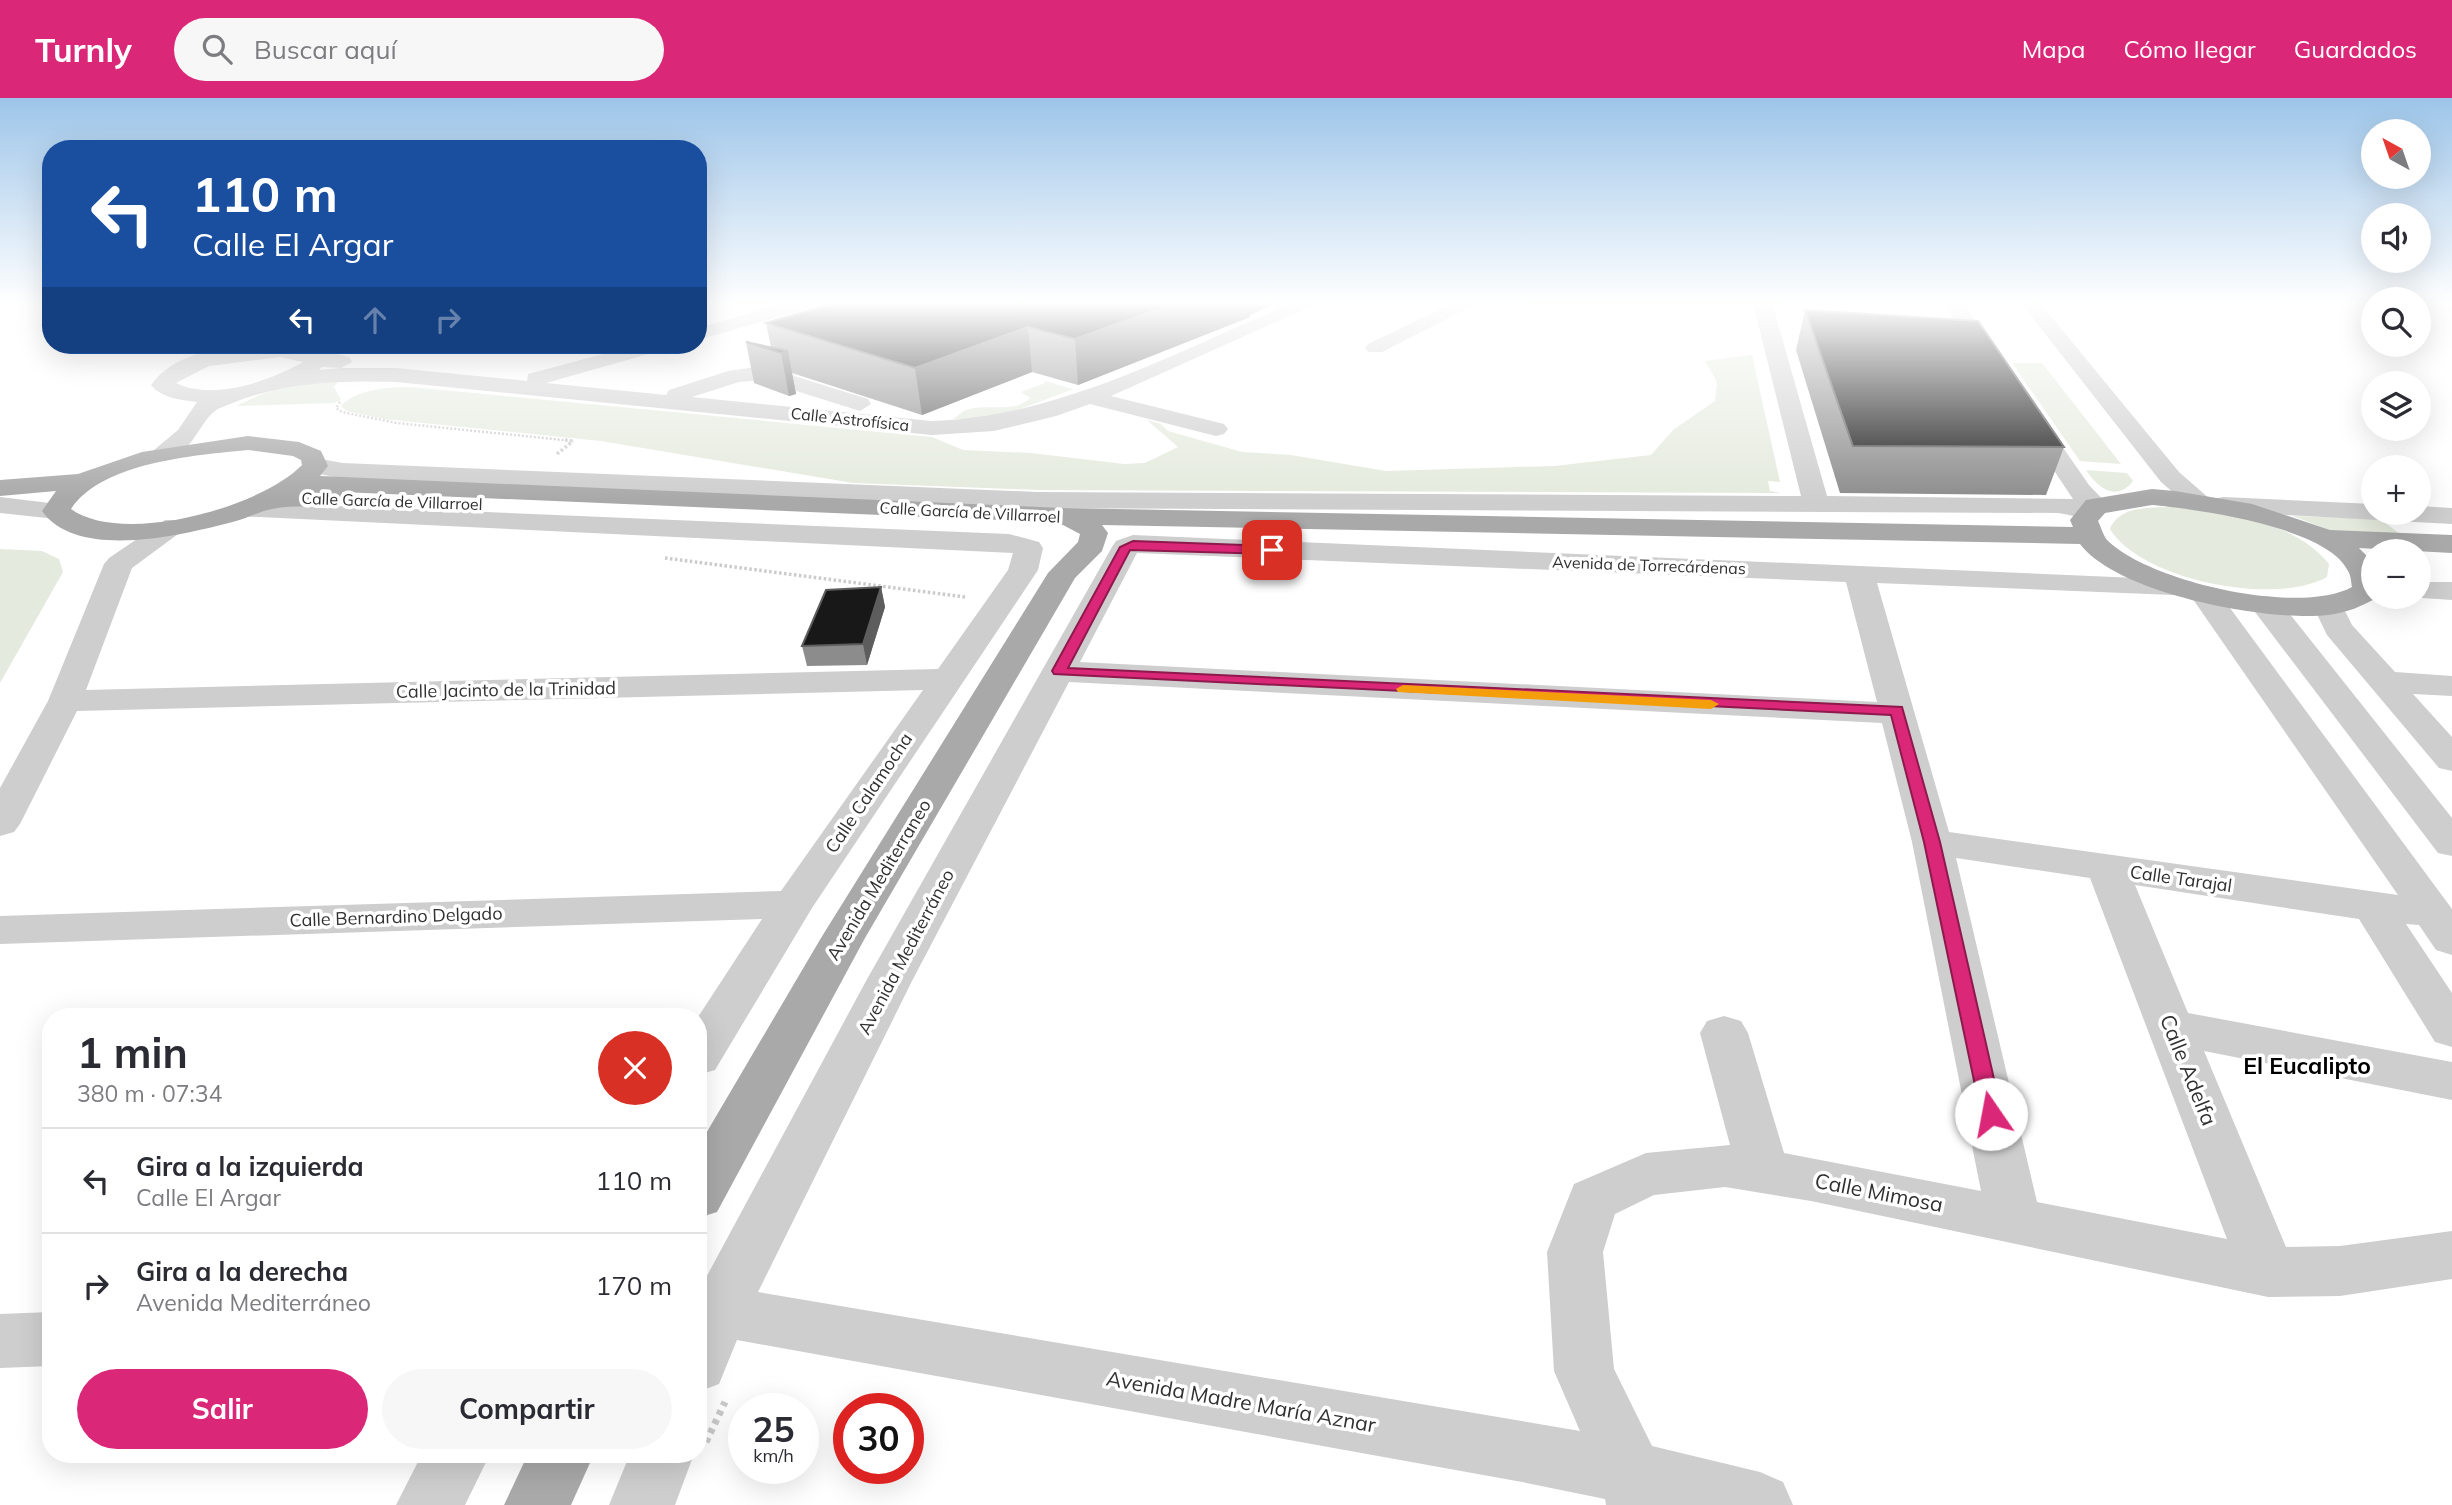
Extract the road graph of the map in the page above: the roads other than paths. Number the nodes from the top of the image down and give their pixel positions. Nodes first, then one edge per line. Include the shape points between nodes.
1 (181, 369) edge
2 (308, 369) edge
3 (420, 369) edge
4 (575, 369) edge
5 (1155, 369) edge
6 (1780, 369) edge
7 (1997, 369) edge
8 (2063, 369) edge
9 (2082, 369) edge
10 (288, 380) junction
11 (524, 383) junction
12 (565, 391) junction
13 (1089, 397) junction
14 (199, 400) junction
15 (662, 400) junction
16 (1139, 409) junction
17 (849, 419) junction
18 (1112, 425) dead end
19 (1216, 429) dead end
20 (187, 435) junction
21 (214, 446) junction
22 (160, 455) junction
23 (309, 475) junction
24 (87, 481) junction
25 (0, 490) edge
26 (2152, 497) junction
27 (1816, 503) junction
28 (2211, 503) junction
29 (0, 505) edge
30 (258, 505) junction
31 (58, 506) junction
32 (2452, 516) edge
33 (176, 526) junction
34 (2095, 526) junction
35 (104, 531) junction
36 (1088, 534) junction
37 (995, 535) junction
38 (2323, 538) junction
39 (2452, 544) edge
40 (2361, 557) edge
41 (2431, 561) edge
42 (2452, 562) edge
43 (119, 564) junction
44 (1859, 573) junction
45 (2189, 590) junction
46 (2431, 591) edge
47 (2452, 591) edge
48 (2361, 593) edge
49 (2266, 606) junction
50 (2328, 606) junction
51 (1059, 671) junction
52 (947, 679) junction
53 (2384, 682) junction
54 (2452, 686) edge
55 (65, 701) junction
56 (1897, 710) junction
57 (2452, 760) edge
58 (0, 824) edge
59 (1932, 842) junction
60 (2452, 844) edge
61 (2107, 868) junction
62 (793, 904) junction
63 (2372, 907) junction
64 (2442, 926) edge
65 (0, 930) edge
66 (2171, 1027) junction
67 (2452, 1030) edge
68 (1724, 1033) dead end
69 (707, 1043) edge
70 (2452, 1080) edge
71 (1763, 1172) junction
72 (707, 1180) edge
73 (2014, 1219) junction
74 (2452, 1255) edge
75 (2268, 1272) junction
76 (42, 1339) edge
77 (0, 1341) edge
78 (710, 1347) edge
79 (453, 1463) edge
80 (558, 1463) edge
81 (674, 1463) edge
82 (1635, 1489) edge
83 (429, 1505) edge
84 (537, 1505) edge
85 (642, 1505) edge
86 (1760, 1505) edge

1 - 14 street via 162,385
2 - 10 street
3 - 11 street, Calle Astrofísica
4 - 11 street
5 - 13 street, Calle Astrofísica
6 - 27 street
7 - 34 street via 2080,492
8 - 26 street via 2155,485
9 - 28 street via 2169,477
10 - 12 street, Calle Astrofísica via 340,374 396,375
10 - 14 street, Calle Astrofísica
11 - 12 street, Calle Astrofísica
12 - 15 street, Calle Astrofísica
13 - 16 street
13 - 17 street, Calle Astrofísica via 1024,420 969,428
14 - 20 street
15 - 17 street, Calle Astrofísica
15 - 17 street via 736,376 762,373 862,405
16 - 18 street
16 - 19 street
20 - 21 street
20 - 22 street
21 - 22 main road
21 - 23 main road via 248,443 299,449 312,456
22 - 24 main road
23 - 30 main road
23 - 36 main road, Calle García de Villarroel
24 - 25 main road
24 - 31 main road
25 - 31 main road
26 - 28 main road
26 - 34 main road
27 - 34 street via 2058,505
27 - 36 street
28 - 32 street
28 - 38 main road via 2281,520
29 - 31 street
30 - 33 main road
30 - 37 street, Calle García de Villarroel
31 - 35 main road via 62,520
33 - 35 main road
33 - 43 street
34 - 36 main road
34 - 36 main road, Avenida de Torrecárdenas
34 - 45 main road
35 - 43 street
36 - 37 main road
36 - 37 main road, Calle García de Villarroel via 1070,550 1060,538
36 - 44 street, Avenida de Torrecárdenas via 1133,544
36 - 51 street, Avenida Mediterráneo
36 - 72 main road, Avenida Mediterraneo via 843,938
37 - 52 street, Calle Calamocha via 1029,548 1023,570
38 - 39 main road
38 - 40 main road
41 - 42 main road
43 - 55 street
44 - 45 street, Avenida de Torrecárdenas
44 - 56 street
45 - 49 main road
45 - 64 street
46 - 47 street
48 - 50 main road
49 - 50 main road
49 - 60 street
50 - 53 street via 2332,620
51 - 56 street via 1883,713
51 - 78 street, Avenida Mediterráneo via 889,981
52 - 55 street, Calle Jacinto de la Trinidad
52 - 62 street, Calle Calamocha
53 - 54 street
53 - 57 street
55 - 58 street
56 - 59 street
59 - 61 street, Calle Tarajal
59 - 73 street
61 - 63 street, Calle Tarajal
61 - 66 street, Calle Adelfa
62 - 65 street, Calle Bernardino Delgado
62 - 69 street, Calle Calamocha
63 - 64 street, Calle Tarajal
63 - 67 street
66 - 70 street
66 - 75 street, Calle Adelfa
68 - 71 street
71 - 73 street, Calle Mimosa
71 - 82 street, Calle Mimosa via 1725,1166 1646,1174 1593,1199 1575,1252 1584,1371
73 - 75 street, Calle Mimosa
74 - 75 street, Calle Mimosa via 2340,1271
76 - 77 street
78 - 82 street, Avenida Madre María Aznar
79 - 83 street
80 - 84 main road
81 - 85 street
82 - 86 street, Avenida Madre María Aznar

